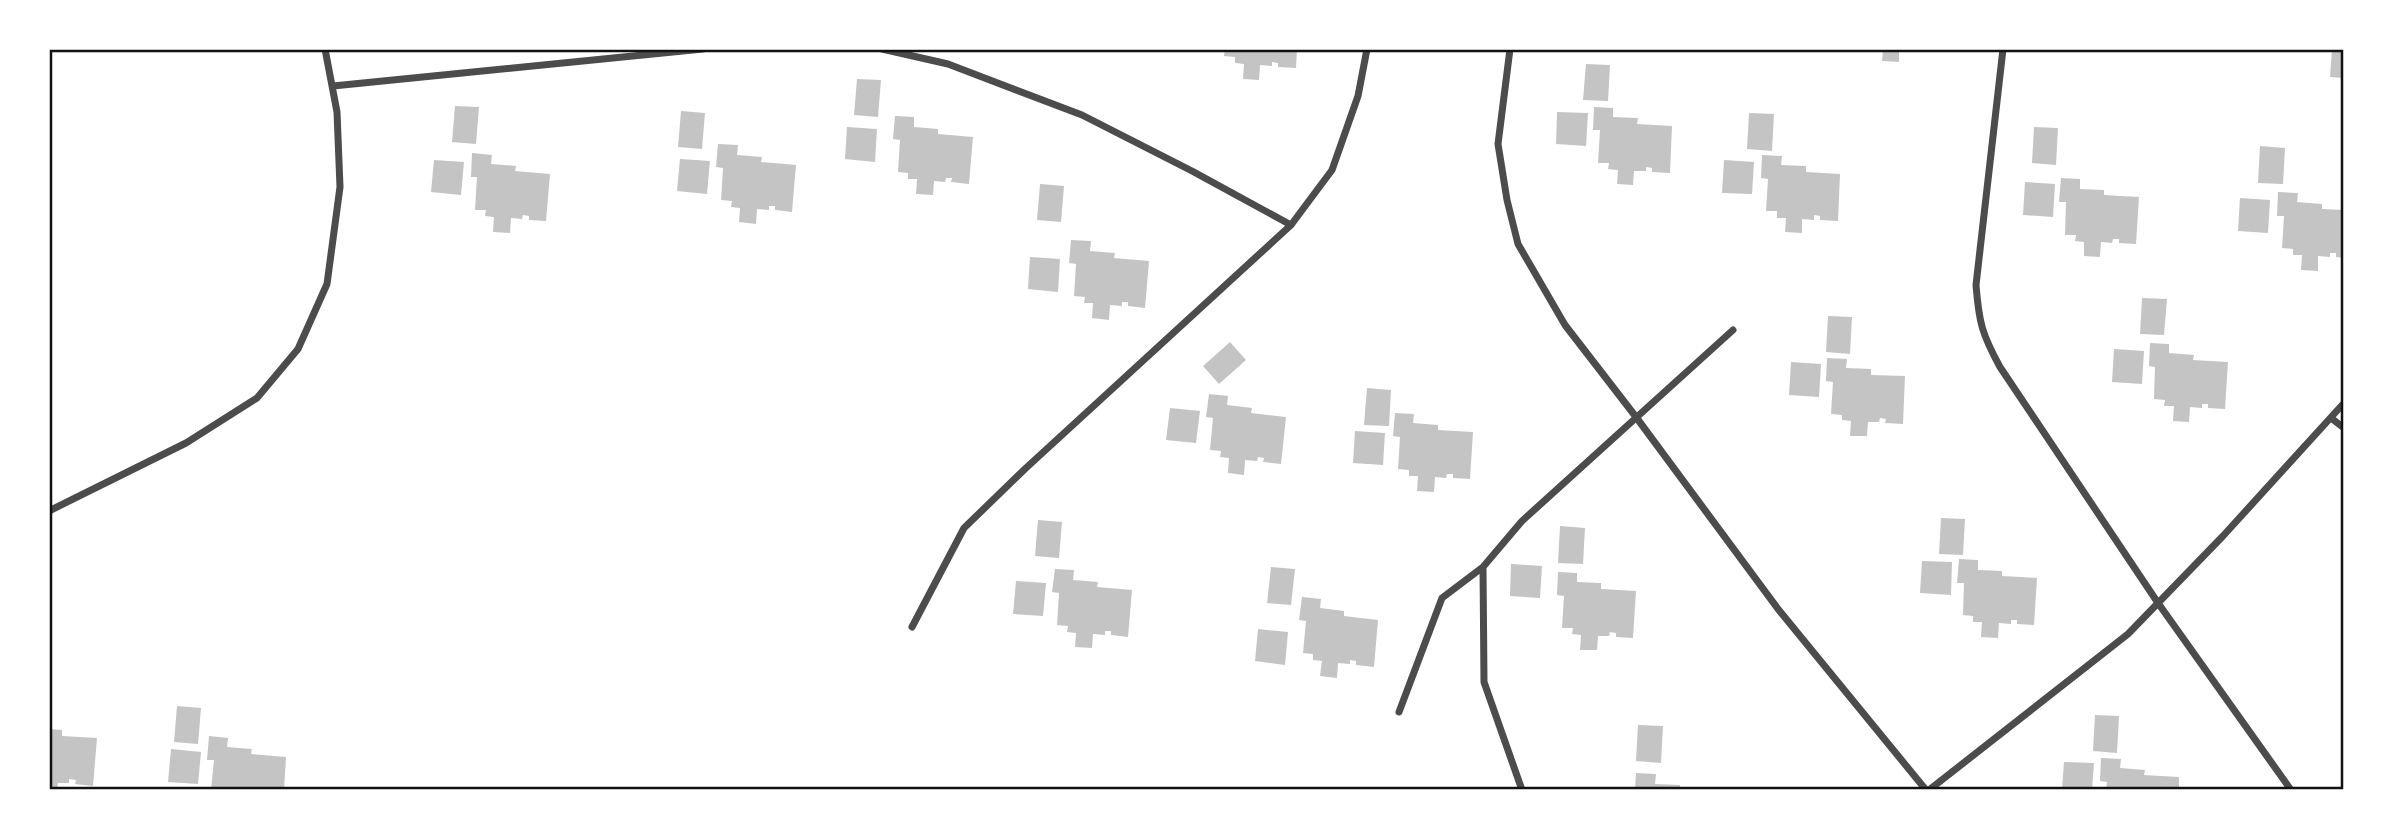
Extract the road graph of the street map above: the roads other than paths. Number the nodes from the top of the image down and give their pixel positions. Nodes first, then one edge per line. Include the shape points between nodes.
1 (326, 49) edge
2 (703, 49) edge
3 (881, 49) edge
4 (925, 49) edge
5 (1367, 49) edge
6 (1510, 49) edge
7 (2003, 49) edge
8 (923, 58) junction
9 (333, 86) junction
10 (1291, 225) junction
11 (1733, 330) dead end
12 (2344, 403) edge
13 (1636, 417) junction
14 (2331, 418) junction
15 (2344, 428) edge
16 (49, 511) edge
17 (1483, 567) junction
18 (2158, 603) junction
19 (912, 627) dead end
20 (1399, 712) dead end
21 (1522, 790) edge
22 (1928, 790) edge
23 (2291, 790) edge

1 - 9 street
2 - 9 street
3 - 8 street
4 - 8 street
5 - 10 street via 1358,96 1332,170
6 - 13 street via 1499,144 1518,244 1565,325
7 - 18 street via 1976,285 1984,338
8 - 10 street via 1082,115
9 - 16 street via 340,187 327,284 298,349 257,398 186,443
10 - 19 street via 964,528
11 - 13 street
12 - 14 street
13 - 17 street via 1522,520
13 - 22 street via 1778,609
14 - 15 street
14 - 18 street
17 - 20 street via 1442,597
17 - 21 street via 1484,682
18 - 22 street via 2128,634
18 - 23 street

